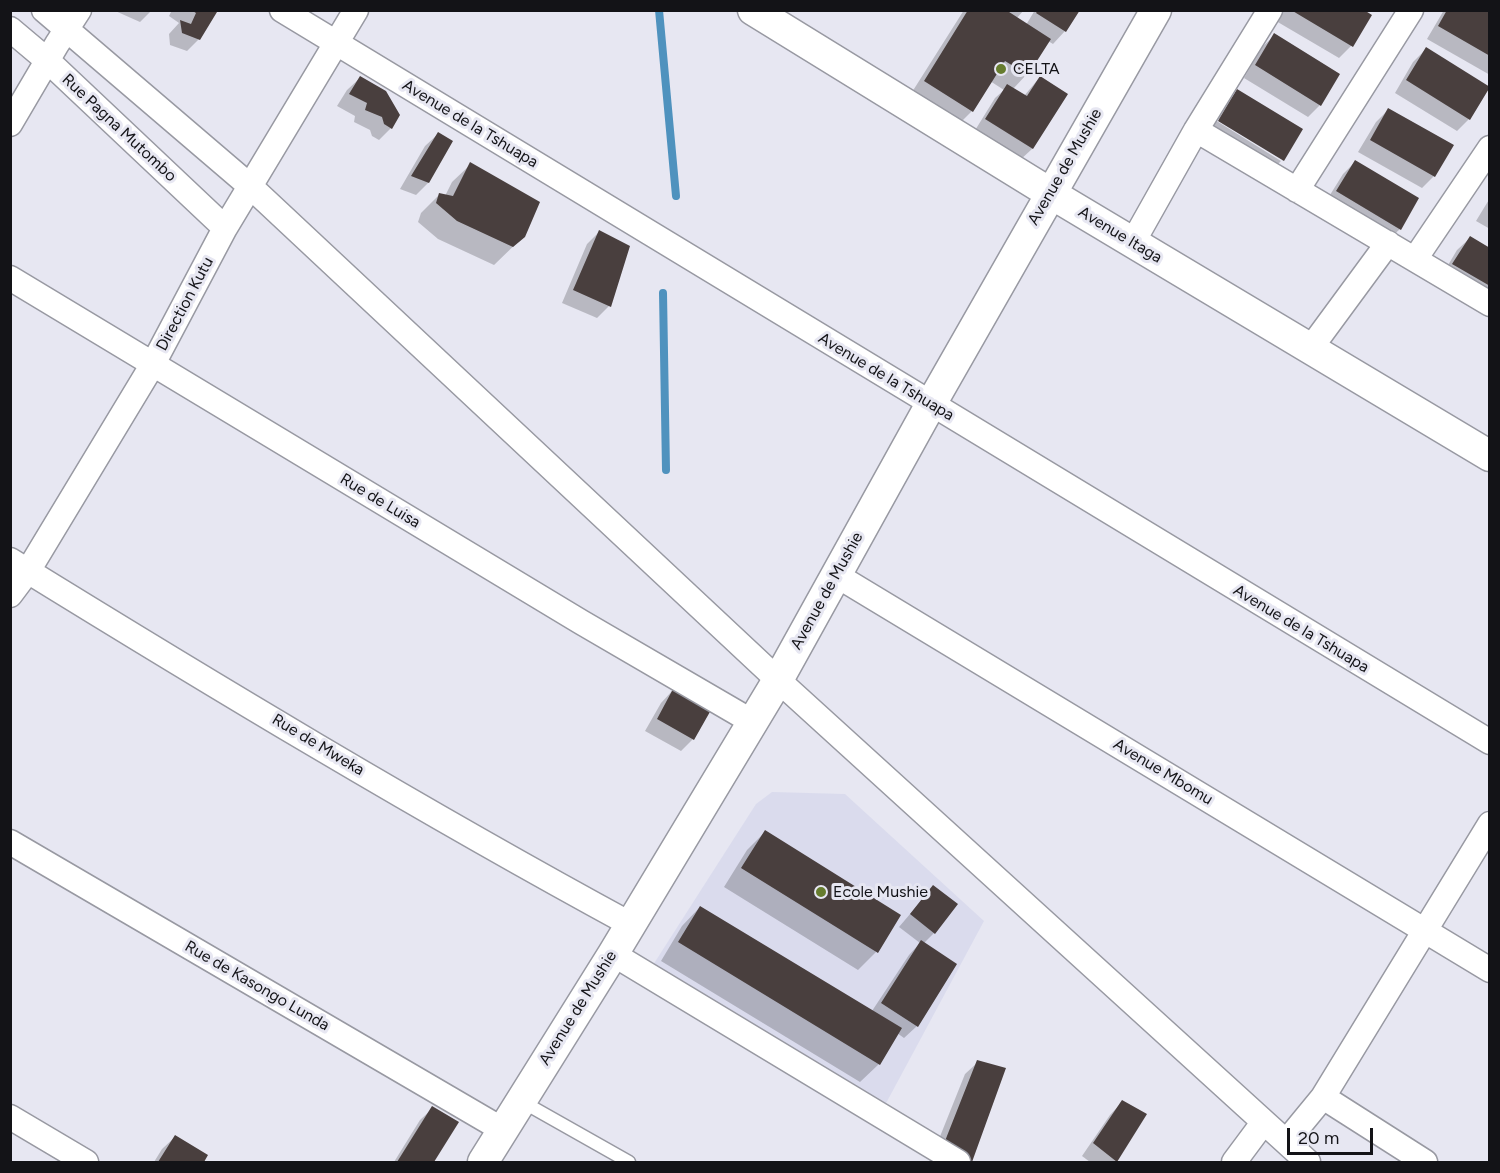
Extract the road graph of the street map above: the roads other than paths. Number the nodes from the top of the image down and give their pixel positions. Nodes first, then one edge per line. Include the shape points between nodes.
1 (44, 10) edge
2 (79, 10) edge
3 (282, 10) edge
4 (356, 10) edge
5 (753, 10) edge
6 (1156, 10) edge
7 (1270, 10) edge
8 (1411, 10) edge
9 (10, 29) edge
10 (67, 31) junction
11 (337, 43) junction
12 (48, 61) junction
13 (10, 124) edge
14 (1196, 130) junction
15 (1490, 148) edge
16 (251, 187) junction
17 (1297, 190) junction
18 (1050, 193) junction
19 (225, 228) junction
20 (1133, 242) junction
21 (1388, 243) junction
22 (1414, 259) junction
23 (10, 278) edge
24 (1490, 304) edge
25 (1310, 349) junction
26 (153, 364) junction
27 (931, 404) junction
28 (1489, 454) edge
29 (19, 565) edge
30 (836, 575) junction
31 (10, 595) edge
32 (778, 680) junction
33 (752, 721) junction
34 (1490, 742) edge
35 (1490, 824) edge
36 (10, 842) edge
37 (630, 924) junction
38 (1426, 931) junction
39 (613, 954) junction
40 (1490, 970) edge
41 (1323, 1097) junction
42 (520, 1100) junction
43 (10, 1117) edge
44 (1263, 1123) junction
45 (503, 1130) junction
46 (1286, 1142) junction
47 (86, 1162) edge
48 (483, 1162) edge
49 (629, 1162) edge
50 (955, 1162) edge
51 (1234, 1162) edge
52 (1308, 1162) edge
53 (1425, 1162) edge

1 - 10 street
2 - 10 street
3 - 11 street, Avenue de la Tshuapa
4 - 11 street, Direction Kutu
5 - 18 street, Avenue Itaga
6 - 18 street, Avenue de Mushie
7 - 14 street
8 - 17 street
9 - 12 street, Rue Pagna Mutombo
10 - 12 street
10 - 16 street
11 - 16 street, Direction Kutu
11 - 27 street, Avenue de la Tshuapa
12 - 13 street
12 - 19 street, Rue Pagna Mutombo
14 - 17 street
14 - 20 street
15 - 22 street
16 - 19 street, Direction Kutu
16 - 32 street
17 - 21 street
18 - 20 street, Avenue Itaga
18 - 27 street, Avenue de Mushie
19 - 26 street, Direction Kutu
20 - 25 street, Avenue Itaga
21 - 22 street
21 - 25 street
22 - 24 street
23 - 26 street, Rue de Luisa
25 - 28 street, Avenue Itaga
26 - 29 street, Direction Kutu
26 - 33 street, Rue de Luisa
27 - 30 street, Avenue de Mushie
27 - 34 street, Avenue de la Tshuapa
29 - 31 street, Direction Kutu
29 - 37 street, Rue de Mweka via 496,850
30 - 32 street, Avenue de Mushie
30 - 38 street, Avenue Mbomu
32 - 33 street, Avenue de Mushie
32 - 44 street
33 - 37 street, Avenue de Mushie
35 - 38 street
36 - 45 street, Rue de Kasongo Lunda
37 - 39 street, Avenue de Mushie
38 - 40 street, Avenue Mbomu
38 - 41 street
39 - 42 street, Avenue de Mushie
39 - 50 street
41 - 46 street
41 - 53 street
42 - 45 street, Avenue de Mushie
42 - 49 lane
43 - 47 street
44 - 46 street
44 - 51 street
45 - 48 street, Avenue de Mushie
46 - 52 street

